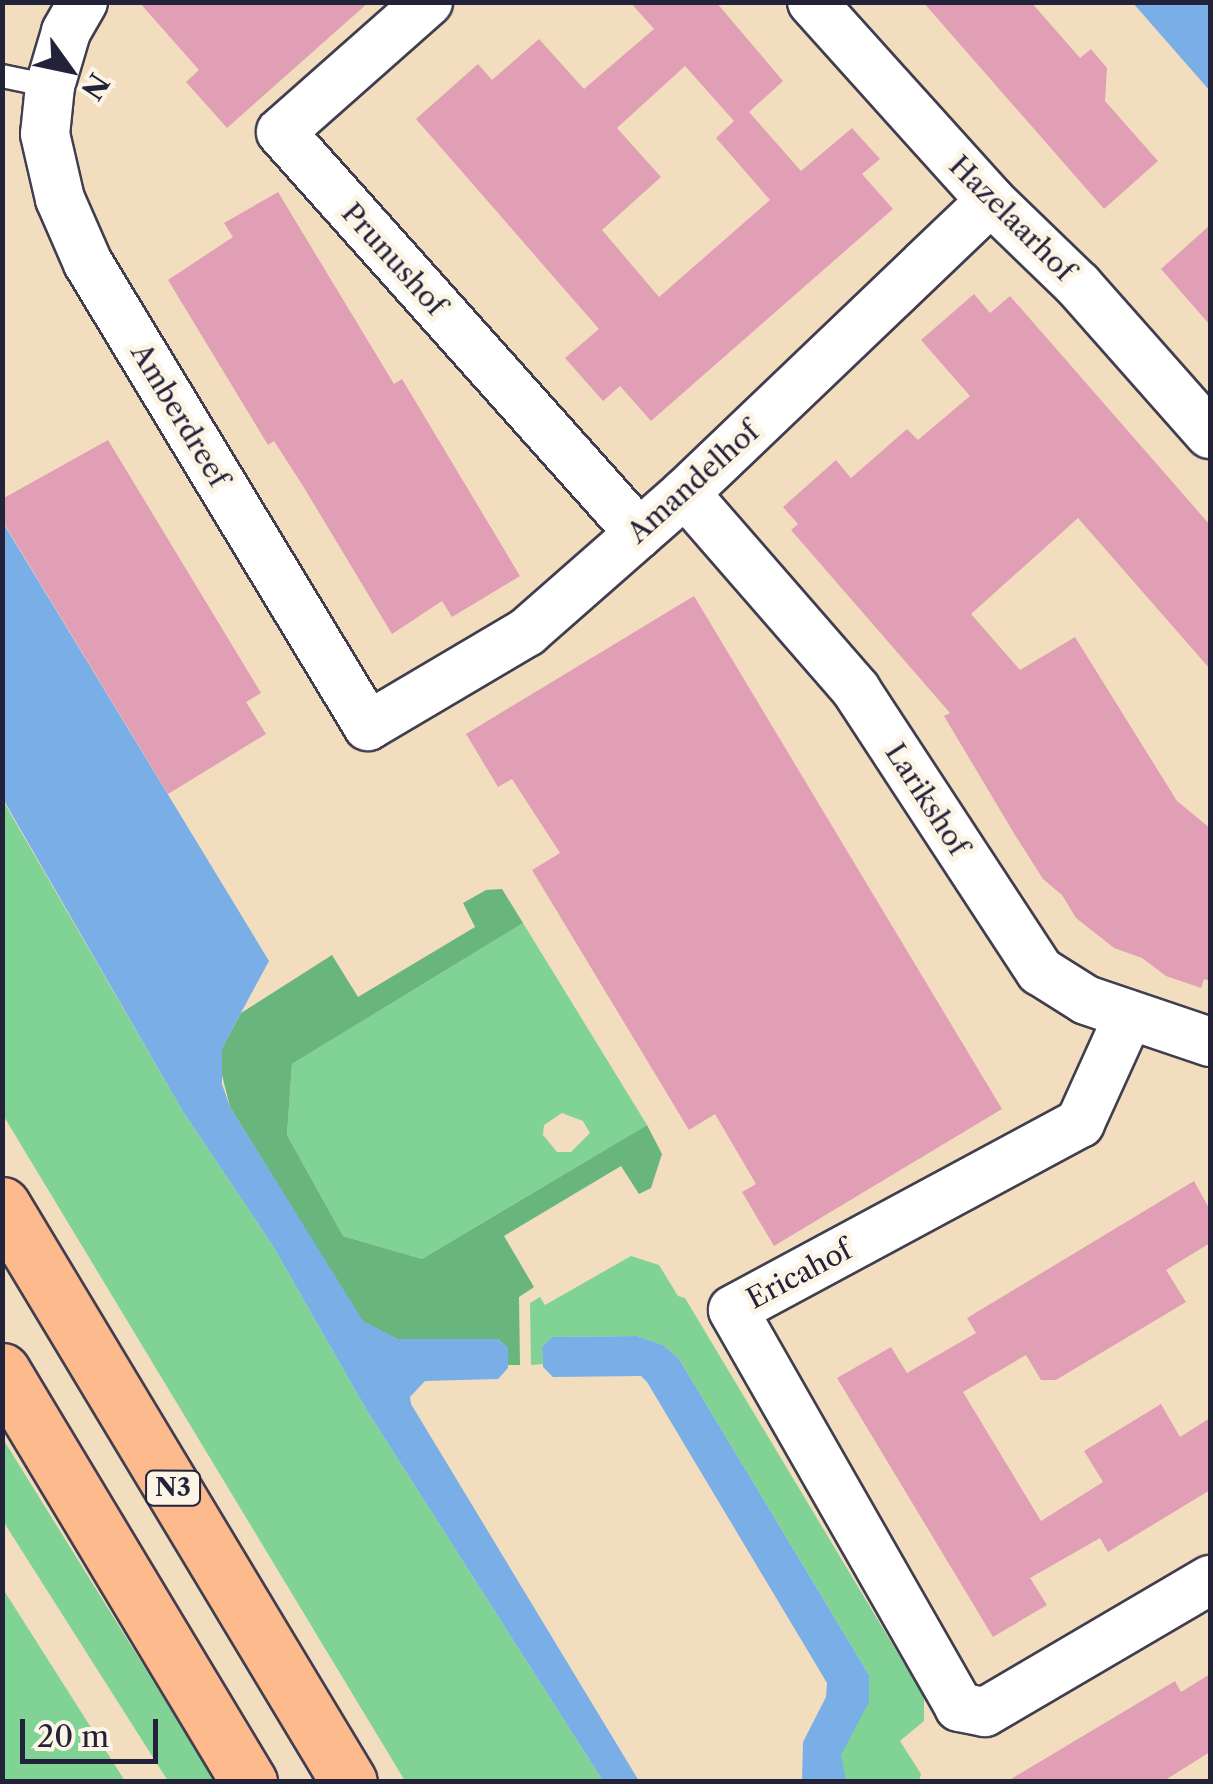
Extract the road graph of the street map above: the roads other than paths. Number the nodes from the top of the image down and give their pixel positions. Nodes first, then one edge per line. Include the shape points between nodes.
1 (83, 2) edge
2 (428, 2) edge
3 (812, 2) edge
4 (2, 76) edge
5 (50, 86) junction
6 (991, 201) junction
7 (1210, 434) edge
8 (684, 493) junction
9 (639, 532) junction
10 (368, 726) joint
11 (1129, 1015) junction
12 (1210, 1042) edge
13 (2, 1205) edge
14 (2, 1371) edge
15 (1210, 1580) edge
16 (249, 1782) edge
17 (349, 1782) edge

1 - 5 street, Amberdreef
2 - 9 street, Prunushof via 280,132
3 - 6 street, Hazelaarhof
4 - 5 lane
5 - 10 street, Amberdreef via 45,134 60,199 88,263
6 - 7 street, Hazelaarhof via 1078,285
6 - 8 street, Amandelhof
8 - 9 street, Amandelhof
8 - 11 street, Larikshof via 856,690 1040,971 1086,1000
9 - 10 street, Amandelhof via 528,632
11 - 12 street, Larikshof
11 - 15 street, Ericahof via 1080,1123 733,1310 959,1706 985,1712
13 - 17 main road, N3
14 - 16 main road

